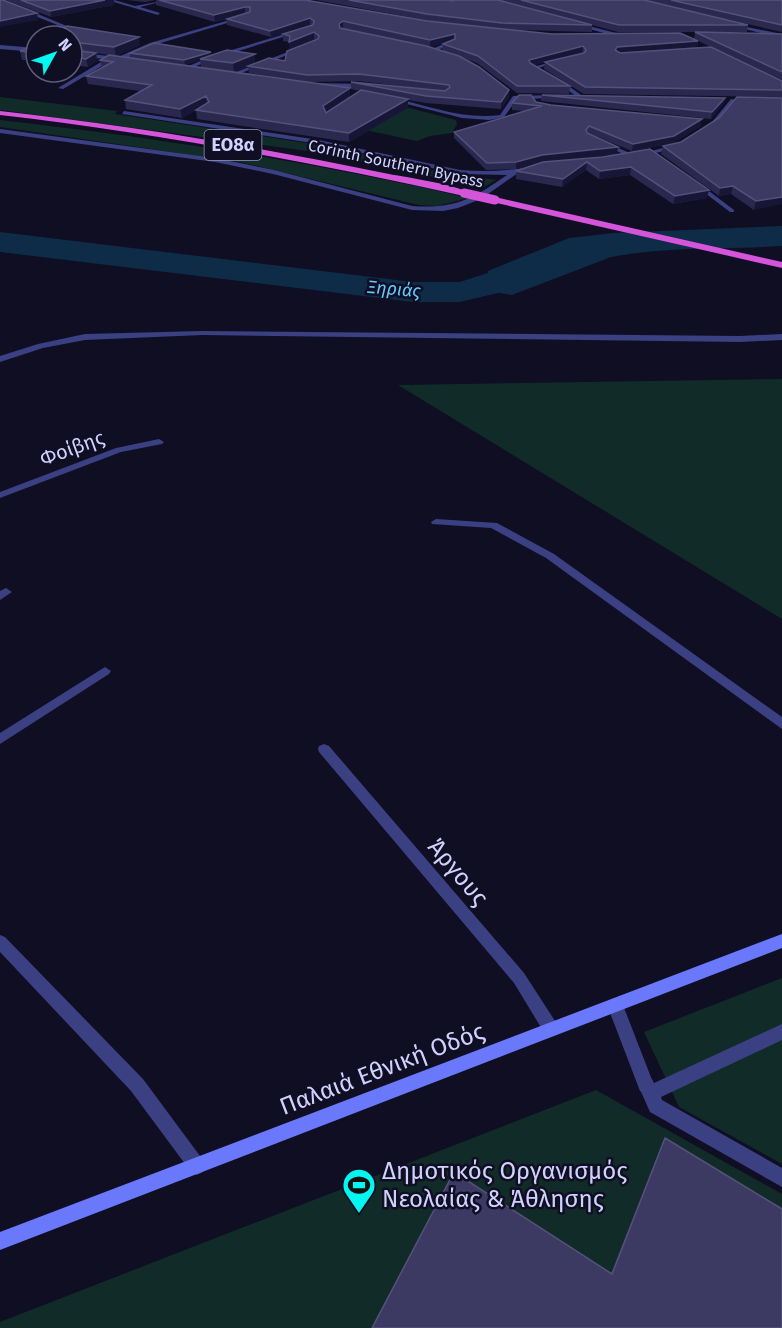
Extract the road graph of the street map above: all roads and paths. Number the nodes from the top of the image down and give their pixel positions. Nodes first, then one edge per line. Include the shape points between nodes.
1 (0, 0) edge
2 (109, 0) edge
3 (166, 0) edge
4 (10, 4) junction
5 (0, 8) edge
6 (134, 8) junction
7 (158, 14) dead end
8 (248, 16) edge
9 (737, 19) edge
10 (569, 22) edge
11 (60, 24) edge
12 (730, 24) edge
13 (782, 29) edge
14 (300, 31) edge
15 (622, 36) edge
16 (779, 36) edge
17 (451, 43) edge
18 (306, 46) edge
19 (0, 47) edge
20 (419, 48) edge
21 (24, 49) edge
22 (430, 51) junction
23 (84, 55) edge
24 (444, 55) edge
25 (114, 58) junction
26 (571, 58) edge
27 (133, 60) edge
28 (175, 66) edge
29 (187, 68) junction
30 (199, 69) edge
31 (223, 73) edge
32 (234, 74) junction
33 (548, 75) edge
34 (245, 76) edge
35 (555, 79) edge
36 (380, 87) edge
37 (61, 88) dead end
38 (508, 91) edge
39 (361, 94) edge
40 (515, 97) junction
41 (534, 97) junction
42 (582, 97) junction
43 (592, 97) edge
44 (382, 98) edge
45 (721, 99) edge
46 (733, 100) junction
47 (742, 100) edge
48 (538, 105) edge
49 (0, 113) edge
50 (124, 113) edge
51 (199, 114) edge
52 (183, 122) junction
53 (703, 122) edge
54 (714, 123) junction
55 (0, 131) edge
56 (696, 137) edge
57 (595, 139) edge
58 (686, 142) edge
59 (652, 153) junction
60 (632, 156) junction
61 (612, 159) edge
62 (661, 159) edge
63 (542, 166) edge
64 (516, 173) junction
65 (688, 179) edge
66 (732, 210) dead end
67 (782, 265) edge
68 (782, 336) edge
69 (0, 359) edge
70 (159, 442) dead end
71 (0, 495) edge
72 (436, 522) dead end
73 (105, 671) dead end
74 (782, 724) edge
75 (0, 739) edge
76 (324, 749) dead end
77 (782, 940) edge
78 (0, 942) edge
79 (615, 1005) junction
80 (551, 1029) junction
81 (782, 1032) edge
82 (648, 1089) junction
83 (197, 1166) junction
84 (782, 1178) edge
85 (0, 1241) edge

1 - 4 street
2 - 6 street
3 - 6 street
4 - 5 street
4 - 11 street
6 - 7 street
8 - 25 street
9 - 13 street
10 - 15 street
12 - 16 street
14 - 29 street
17 - 22 street
18 - 32 street
19 - 21 street
20 - 22 street
22 - 24 street
23 - 25 street
25 - 27 street
25 - 37 street
26 - 33 street via 532,68
28 - 29 street
29 - 30 street
31 - 32 street
32 - 34 street
35 - 42 street
36 - 39 street via 309,85
38 - 40 street
40 - 41 street
40 - 44 street via 502,116 487,118
41 - 42 street
41 - 48 street
42 - 43 street
45 - 46 street
46 - 47 street
46 - 54 street
49 - 67 highway, Corinth Southern Bypass / ΕΟ8α, bridge via 228,144
50 - 52 street
51 - 52 street
52 - 64 street via 347,147 457,172
53 - 54 street
54 - 56 street
55 - 64 street via 215,160 431,210 471,203
57 - 60 street
58 - 59 street
59 - 60 street
59 - 62 street
60 - 61 street
63 - 64 street
65 - 66 street
68 - 69 street via 740,339 178,334 85,337
70 - 71 street, Φοίβης via 119,450
72 - 74 street via 493,525 550,556
73 - 75 street
76 - 80 street, Άργους via 519,978
77 - 79 main road, Παλαιά Εθνική Οδός
78 - 83 street via 136,1085
79 - 80 main road, Παλαιά Εθνική Οδός
79 - 82 street
80 - 83 main road, Παλαιά Εθνική Οδός
81 - 82 street
82 - 84 street via 656,1106
83 - 85 main road, Παλαιά Εθνική Οδός

